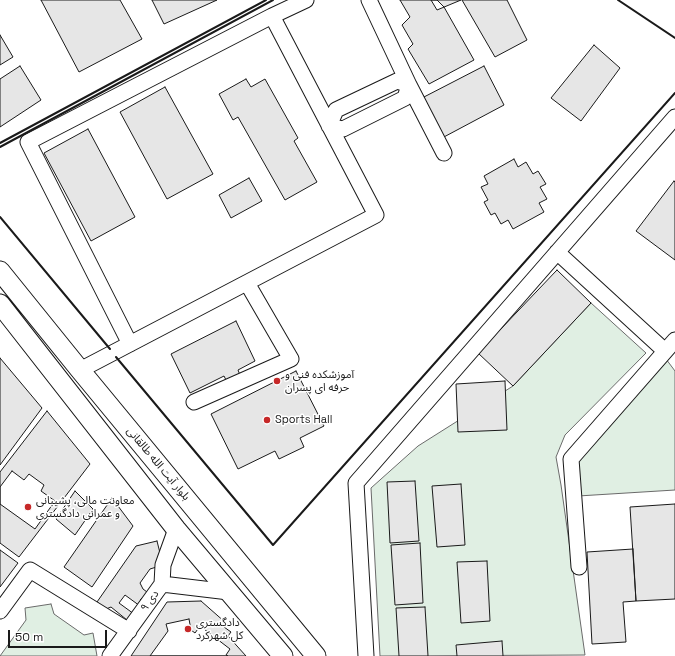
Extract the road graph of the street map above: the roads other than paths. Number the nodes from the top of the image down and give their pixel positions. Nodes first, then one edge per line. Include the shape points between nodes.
1 (306, 0) edge
2 (369, 0) edge
3 (272, 16) junction
4 (409, 85) junction
5 (675, 117) edge
6 (329, 126) junction
7 (444, 153) dead end
8 (557, 252) junction
9 (2, 274) edge
10 (247, 283) junction
11 (0, 304) edge
12 (130, 344) junction
13 (670, 345) edge
14 (80, 370) junction
15 (194, 402) dead end
16 (176, 529) junction
17 (580, 567) dead end
18 (162, 584) junction
19 (229, 592) junction
20 (0, 611) edge
21 (128, 631) junction
22 (110, 656) edge
23 (284, 656) edge
24 (316, 656) edge
25 (366, 656) edge

1 - 3 street
2 - 4 street
3 - 6 street
3 - 12 street via 28,142
4 - 6 street via 405,98 343,129
4 - 6 street via 397,81 336,110
4 - 7 street
5 - 8 street
6 - 10 street via 376,215
8 - 13 street
8 - 25 street via 356,483
9 - 14 main road, بلوار آیت الله طالقانی
10 - 12 street
10 - 15 street via 291,359
11 - 16 main road
12 - 14 street
13 - 17 street via 571,459
14 - 24 main road, بلوار آیت الله طالقانی
16 - 18 street, ۹ دی via 163,565
16 - 19 main road
18 - 19 street, ۹ دی
18 - 21 street, ۹ دی
19 - 23 main road
20 - 21 street via 30,570
21 - 22 street, ۹ دی

